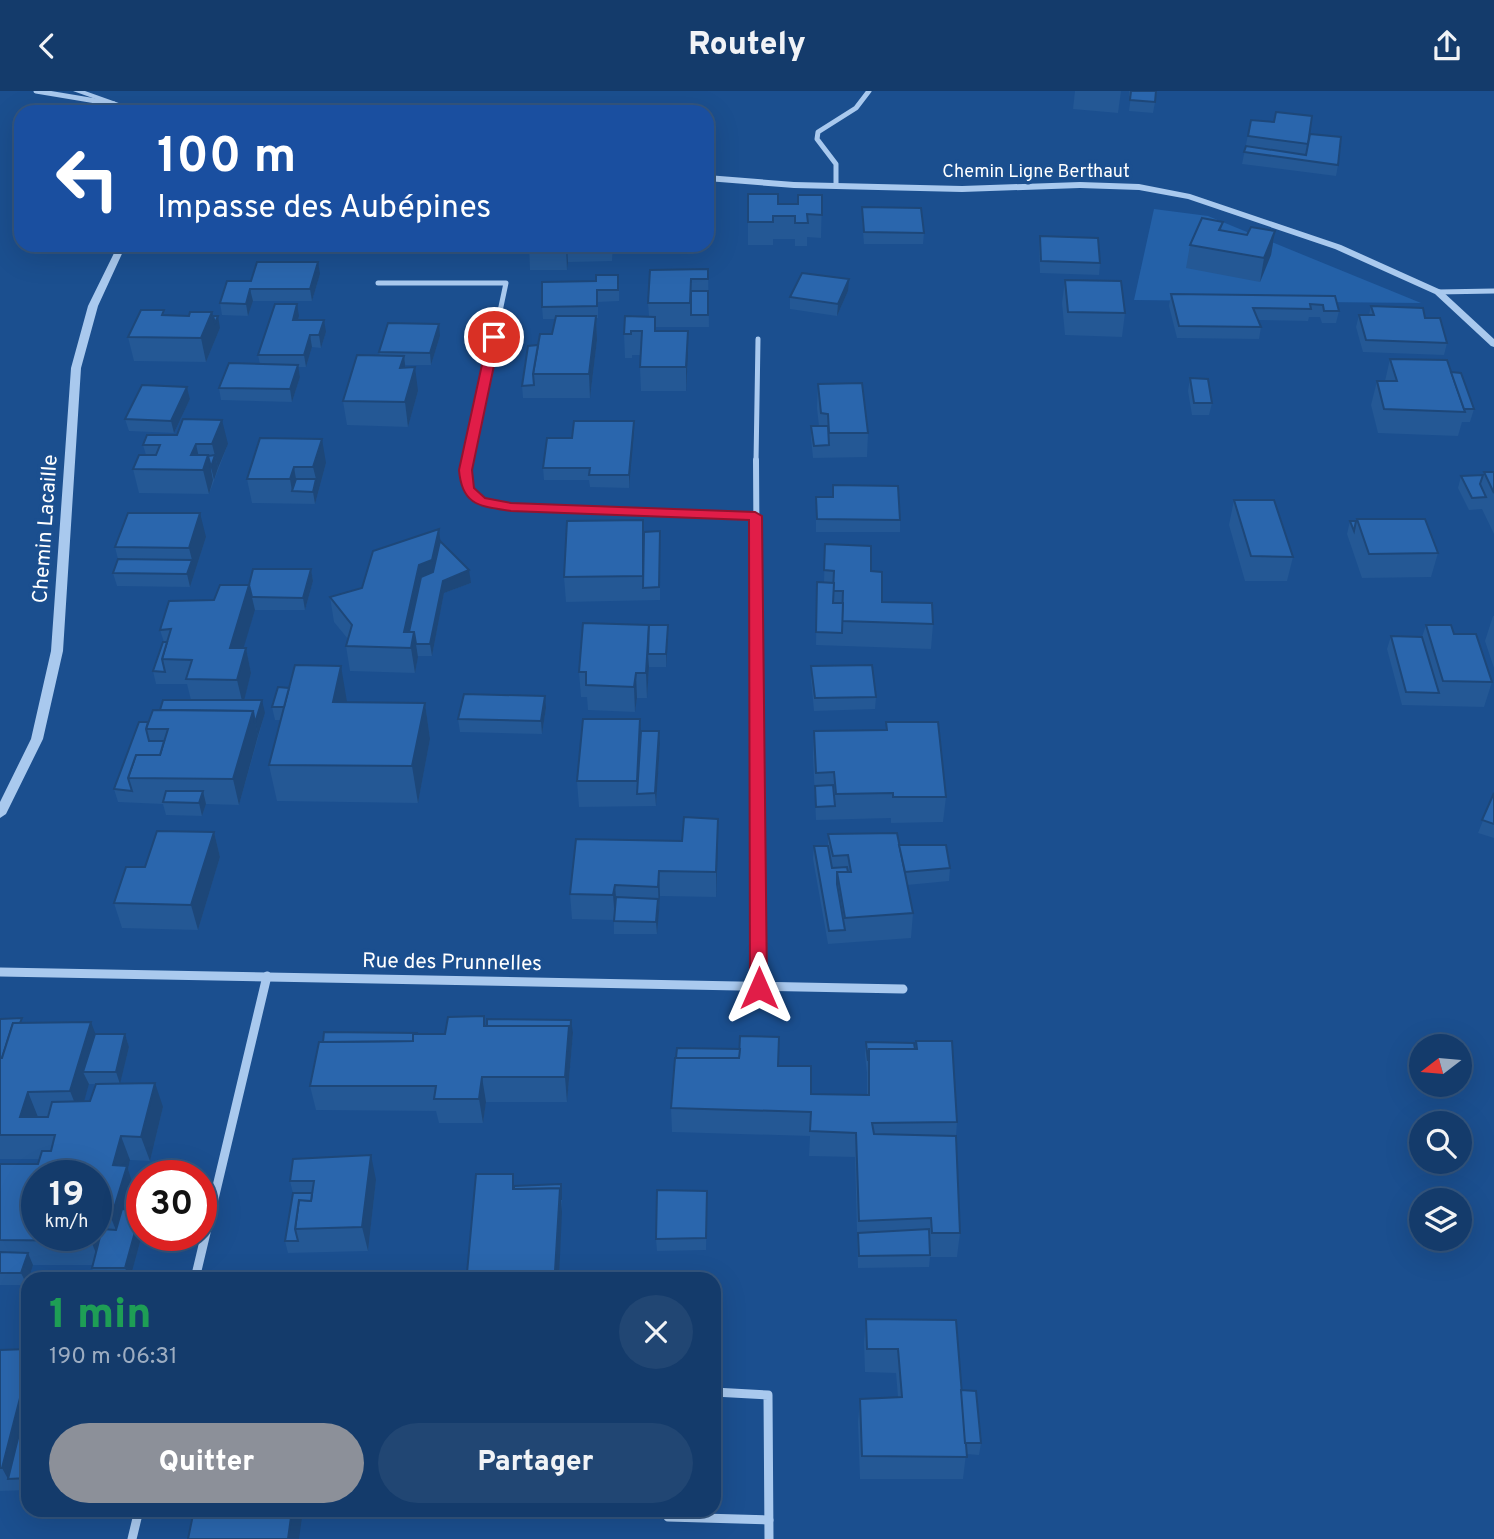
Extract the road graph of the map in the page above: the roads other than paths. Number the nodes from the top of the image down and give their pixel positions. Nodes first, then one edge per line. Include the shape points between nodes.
1 (36, 91) edge
2 (77, 91) edge
3 (869, 91) edge
4 (119, 105) joint
5 (714, 179) edge
6 (836, 186) junction
7 (119, 252) edge
8 (378, 283) dead end
9 (1494, 291) edge
10 (1438, 292) junction
11 (758, 339) dead end
12 (1494, 344) edge
13 (755, 516) junction
14 (0, 814) edge
15 (0, 972) edge
16 (267, 976) junction
17 (759, 988) junction
18 (902, 989) dead end
19 (197, 1272) edge
20 (721, 1392) edge
21 (137, 1517) edge
22 (668, 1517) edge
23 (769, 1520) junction
24 (132, 1539) edge
25 (769, 1539) edge

1 - 4 street
2 - 4 street
3 - 6 street via 856,108 818,132 817,139 836,164
5 - 6 street, Chemin Ligne Berthaut
6 - 10 street, Chemin Ligne Berthaut via 1139,187 1190,197 1338,247
7 - 14 street, Chemin Lacaille via 93,306 76,368 57,651 37,739
8 - 13 street via 506,283 466,470 467,489 481,502
9 - 10 street
10 - 12 street, Chemin Ligne Berthaut
11 - 13 street
13 - 17 street
15 - 16 street, Rue des Prunnelles
16 - 17 street, Rue des Prunnelles
16 - 19 street
17 - 18 street, Rue des Prunnelles
20 - 23 street via 768,1395
21 - 24 street
22 - 23 street
23 - 25 street

